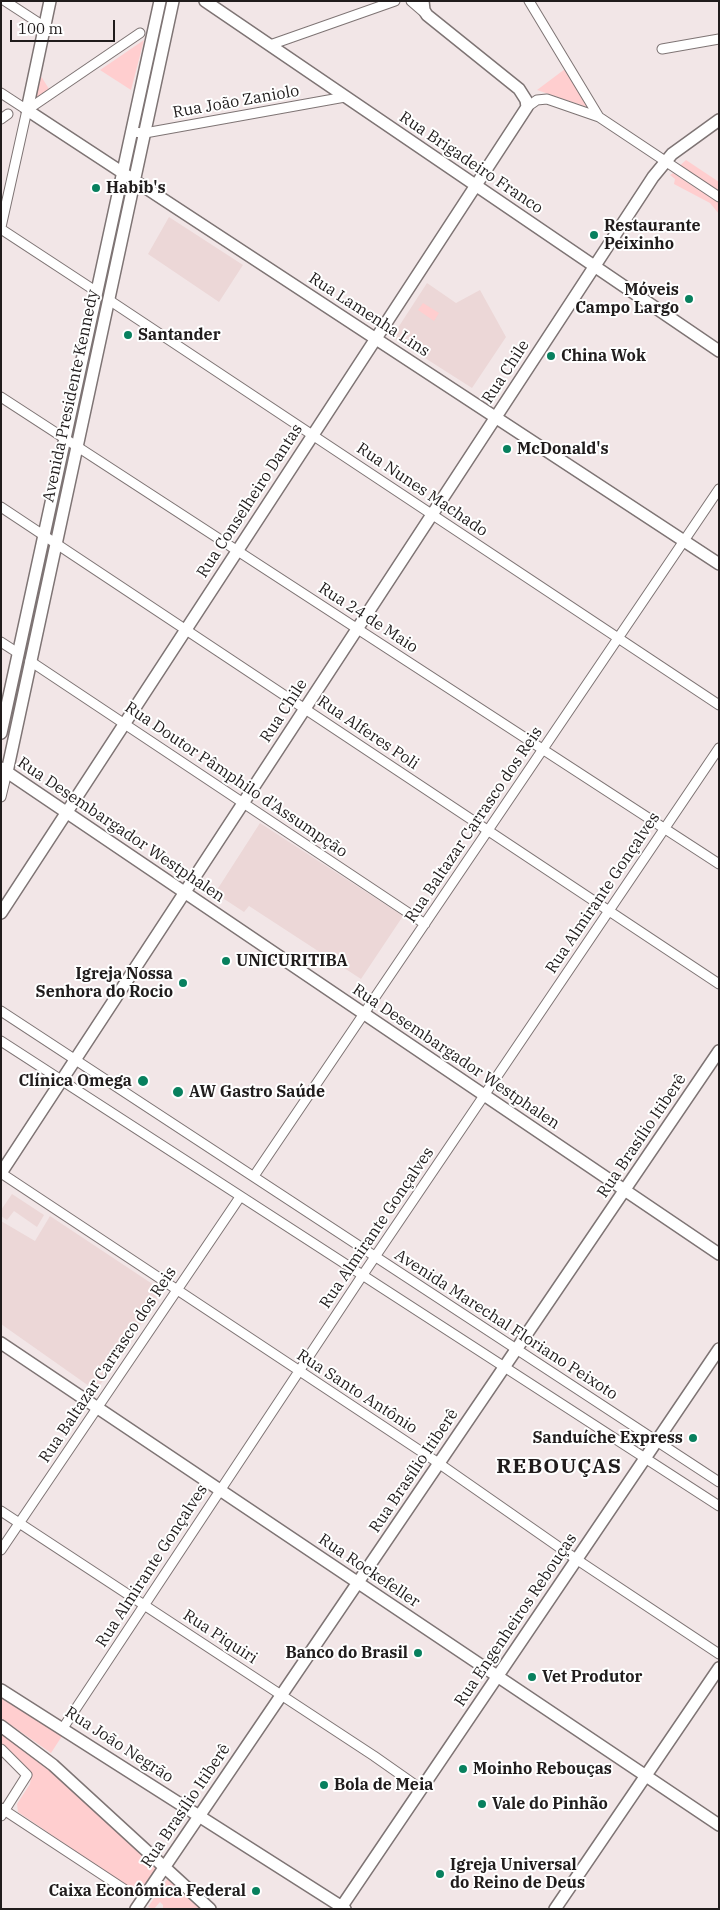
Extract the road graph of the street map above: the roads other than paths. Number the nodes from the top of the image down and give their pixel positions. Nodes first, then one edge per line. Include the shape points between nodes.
1 (5, 1) edge
2 (50, 1) edge
3 (160, 1) edge
4 (173, 1) edge
5 (205, 1) edge
6 (395, 1) edge
7 (411, 1) edge
8 (423, 1) edge
9 (529, 1) edge
10 (427, 14) junction
11 (45, 27) junction
12 (140, 33) dead end
13 (719, 38) edge
14 (270, 46) junction
15 (662, 50) dead end
16 (1, 93) edge
17 (345, 97) junction
18 (527, 107) junction
19 (26, 110) junction
20 (599, 117) junction
21 (719, 120) edge
22 (132, 132) junction
23 (145, 134) junction
24 (665, 161) junction
25 (123, 173) junction
26 (134, 181) junction
27 (476, 186) junction
28 (719, 197) edge
29 (1, 228) edge
30 (594, 266) junction
31 (97, 292) junction
32 (109, 300) junction
33 (376, 339) junction
34 (719, 351) edge
35 (76, 390) junction
36 (1, 397) edge
37 (87, 400) junction
38 (495, 418) junction
39 (313, 435) junction
40 (65, 439) junction
41 (77, 446) junction
42 (719, 490) edge
43 (1, 507) edge
44 (432, 514) junction
45 (44, 535) junction
46 (684, 541) junction
47 (56, 543) junction
48 (238, 550) junction
49 (719, 564) edge
50 (32, 589) junction
51 (45, 593) junction
52 (357, 628) junction
53 (186, 630) junction
54 (618, 638) junction
55 (1, 642) edge
56 (18, 653) junction
57 (30, 661) junction
58 (10, 693) junction
59 (23, 696) junction
60 (719, 705) edge
61 (305, 709) junction
62 (124, 724) junction
63 (1, 732) edge
64 (719, 748) edge
65 (543, 749) junction
66 (4, 770) edge
67 (1, 797) edge
68 (243, 803) junction
69 (67, 812) junction
70 (664, 828) junction
71 (488, 830) junction
72 (719, 864) edge
73 (184, 893) junction
74 (609, 911) junction
75 (1, 913) edge
76 (425, 924) junction
77 (719, 984) edge
78 (1, 1011) edge
79 (364, 1014) junction
80 (1, 1041) edge
81 (719, 1051) edge
82 (75, 1060) junction
83 (61, 1081) junction
84 (484, 1096) junction
85 (1, 1173) edge
86 (254, 1176) junction
87 (624, 1190) junction
88 (240, 1197) junction
89 (719, 1254) edge
90 (376, 1256) junction
91 (362, 1276) junction
92 (177, 1290) junction
93 (1, 1343) edge
94 (719, 1349) edge
95 (516, 1350) junction
96 (504, 1367) junction
97 (299, 1372) junction
98 (97, 1408) junction
99 (656, 1442) junction
100 (644, 1459) junction
101 (438, 1464) junction
102 (719, 1482) edge
103 (220, 1490) junction
104 (719, 1506) edge
105 (1, 1511) edge
106 (19, 1523) junction
107 (1, 1550) edge
108 (576, 1559) junction
109 (358, 1582) junction
110 (144, 1605) junction
111 (719, 1654) edge
112 (719, 1668) edge
113 (497, 1676) junction
114 (1, 1690) edge
115 (281, 1695) junction
116 (1, 1726) edge
117 (63, 1728) junction
118 (1, 1748) edge
119 (645, 1776) junction
120 (421, 1789) junction
121 (3, 1811) edge
122 (199, 1816) junction
123 (719, 1825) edge
124 (164, 1867) junction
125 (127, 1891) dead end
126 (342, 1908) edge
127 (136, 1909) edge
128 (210, 1909) edge
129 (555, 1909) edge

1 - 11 street
2 - 11 main road
3 - 22 main road, Avenida Presidente Kennedy
4 - 23 main road, Avenida Presidente Kennedy
5 - 14 main road, Rua Brigadeiro Franco
6 - 14 street
7 - 10 street
8 - 10 main road
9 - 20 street
10 - 18 main road via 519,89
11 - 19 main road
12 - 19 street
13 - 15 street
14 - 17 main road, Rua Brigadeiro Franco
16 - 19 street, Rua Lamenha Lins
17 - 23 street, Rua João Zaniolo
17 - 27 main road, Rua Brigadeiro Franco
18 - 20 street via 547,99
18 - 27 main road, Rua Conselheiro Dantas
19 - 25 main road, Rua Lamenha Lins
19 - 29 street
20 - 24 street
21 - 24 main road, Rua Chile
22 - 23 street, Rua João Zaniolo
22 - 25 main road, Avenida Presidente Kennedy
23 - 26 main road, Avenida Presidente Kennedy
24 - 28 street
24 - 30 main road, Rua Chile
25 - 26 main road, Rua Lamenha Lins
25 - 31 main road, Avenida Presidente Kennedy
26 - 32 main road, Avenida Presidente Kennedy
26 - 33 main road, Rua Lamenha Lins
27 - 30 main road, Rua Brigadeiro Franco
27 - 33 main road, Rua Conselheiro Dantas
29 - 31 street
30 - 34 main road, Rua Brigadeiro Franco
30 - 38 main road, Rua Chile
31 - 35 main road, Avenida Presidente Kennedy
32 - 37 main road, Avenida Presidente Kennedy
32 - 39 street, Rua Nunes Machado
33 - 38 main road, Rua Lamenha Lins
33 - 39 main road, Rua Conselheiro Dantas
35 - 37 main road
35 - 40 main road, Avenida Presidente Kennedy
36 - 40 street, Rua 24 de Maio
37 - 41 main road, Avenida Presidente Kennedy
38 - 44 main road, Rua Chile
38 - 46 main road, Rua Lamenha Lins
39 - 44 street, Rua Nunes Machado
39 - 48 main road, Rua Conselheiro Dantas
40 - 41 street, Rua 24 de Maio
40 - 45 main road, Avenida Presidente Kennedy
41 - 47 main road, Avenida Presidente Kennedy
41 - 48 street, Rua 24 de Maio
42 - 46 street, Rua Baltazar Carrasco dos Reis
43 - 45 street, Rua Alferes Poli
44 - 52 main road, Rua Chile
44 - 54 street, Rua Nunes Machado
45 - 47 street, Rua Alferes Poli
45 - 50 main road, Avenida Presidente Kennedy
46 - 49 main road, Rua Lamenha Lins
46 - 54 street, Rua Baltazar Carrasco dos Reis
47 - 51 main road, Avenida Presidente Kennedy
47 - 53 street, Rua Alferes Poli
48 - 52 street, Rua 24 de Maio
48 - 53 main road, Rua Conselheiro Dantas
50 - 51 main road
50 - 56 main road, Avenida Presidente Kennedy
51 - 57 main road, Avenida Presidente Kennedy
52 - 61 main road, Rua Chile
52 - 65 street, Rua 24 de Maio
53 - 61 street, Rua Alferes Poli
53 - 62 main road, Rua Conselheiro Dantas
54 - 60 street, Rua Nunes Machado
54 - 65 street, Rua Baltazar Carrasco dos Reis
55 - 56 street
56 - 58 main road, Avenida Presidente Kennedy
57 - 59 main road, Avenida Presidente Kennedy
57 - 62 street, Rua Doutor Pâmphilo d'Assumpção
58 - 59 main road
58 - 63 main road, Avenida Presidente Kennedy
59 - 66 main road, Avenida Presidente Kennedy
61 - 68 main road, Rua Chile
61 - 71 street, Rua Alferes Poli
62 - 68 street, Rua Doutor Pâmphilo d'Assumpção
62 - 69 main road, Rua Conselheiro Dantas
64 - 70 street, Rua Almirante Gonçalves
65 - 70 street, Rua 24 de Maio
65 - 71 street, Rua Baltazar Carrasco dos Reis
66 - 67 street, Avenida Presidente Kennedy
66 - 69 main road, Rua Desembargador Westphalen
68 - 73 main road, Rua Chile
68 - 76 street, Rua Doutor Pâmphilo d'Assumpção
69 - 73 main road, Rua Desembargador Westphalen
69 - 75 main road, Rua Conselheiro Dantas
70 - 72 street, Rua 24 de Maio
70 - 74 street, Rua Almirante Gonçalves
71 - 74 street, Rua Alferes Poli
71 - 76 street, Rua Baltazar Carrasco dos Reis
73 - 79 main road, Rua Desembargador Westphalen
73 - 82 main road, Rua Chile
74 - 77 street, Rua Alferes Poli
74 - 84 street, Rua Almirante Gonçalves
76 - 79 street, Rua Baltazar Carrasco dos Reis
78 - 82 street, Avenida Marechal Floriano Peixoto
79 - 84 main road, Rua Desembargador Westphalen
79 - 86 street, Rua Baltazar Carrasco dos Reis
80 - 83 street
81 - 87 main road, Rua Brasílio Itiberê
82 - 83 main road, Rua Chile
82 - 86 street, Avenida Marechal Floriano Peixoto
83 - 85 main road, Rua Chile
83 - 88 street
84 - 87 main road, Rua Desembargador Westphalen
84 - 90 street, Rua Almirante Gonçalves
85 - 92 street, Rua Santo Antônio
86 - 90 street, Avenida Marechal Floriano Peixoto
87 - 89 main road, Rua Desembargador Westphalen
87 - 95 main road, Rua Brasílio Itiberê
88 - 91 street
88 - 92 street, Rua Baltazar Carrasco dos Reis
90 - 91 street, Rua Almirante Gonçalves
90 - 95 street, Avenida Marechal Floriano Peixoto
91 - 96 street
91 - 97 street, Rua Almirante Gonçalves
92 - 97 street, Rua Santo Antônio
92 - 98 street, Rua Baltazar Carrasco dos Reis
93 - 98 main road, Rua Rockefeller
94 - 99 main road, Rua Engenheiros Rebouças
95 - 96 main road, Rua Brasílio Itiberê
95 - 99 street, Avenida Marechal Floriano Peixoto
96 - 100 street
96 - 101 main road, Rua Brasílio Itiberê
97 - 101 street, Rua Santo Antônio
97 - 103 street, Rua Almirante Gonçalves
98 - 103 main road, Rua Rockefeller
98 - 106 street, Rua Baltazar Carrasco dos Reis
99 - 100 main road, Rua Engenheiros Rebouças
99 - 102 street, Avenida Marechal Floriano Peixoto
100 - 104 street
100 - 108 main road, Rua Engenheiros Rebouças
101 - 108 street, Rua Santo Antônio
101 - 109 main road, Rua Brasílio Itiberê
103 - 109 main road, Rua Rockefeller
103 - 110 street, Rua Almirante Gonçalves
105 - 106 street, Rua Piquiri
106 - 107 street, Rua Baltazar Carrasco dos Reis
106 - 110 street, Rua Piquiri
108 - 111 street, Rua Santo Antônio
108 - 113 main road, Rua Engenheiros Rebouças
109 - 113 main road, Rua Rockefeller
109 - 115 main road, Rua Brasílio Itiberê
110 - 115 street, Rua Piquiri
110 - 117 street, Rua Almirante Gonçalves
112 - 119 main road
113 - 119 main road, Rua Rockefeller
113 - 120 main road, Rua Engenheiros Rebouças
114 - 117 main road, Rua João Negrão
115 - 120 street, Rua Piquiri
115 - 122 main road, Rua Brasílio Itiberê
116 - 124 main road via 52,1765
117 - 122 main road, Rua João Negrão
118 - 121 street via 27,1775
119 - 123 main road, Rua Rockefeller
119 - 129 main road
120 - 126 main road, Rua Engenheiros Rebouças
121 - 125 street
122 - 124 main road, Rua Brasílio Itiberê
122 - 126 main road, Rua João Negrão
124 - 127 main road, Rua Brasílio Itiberê
124 - 128 main road

